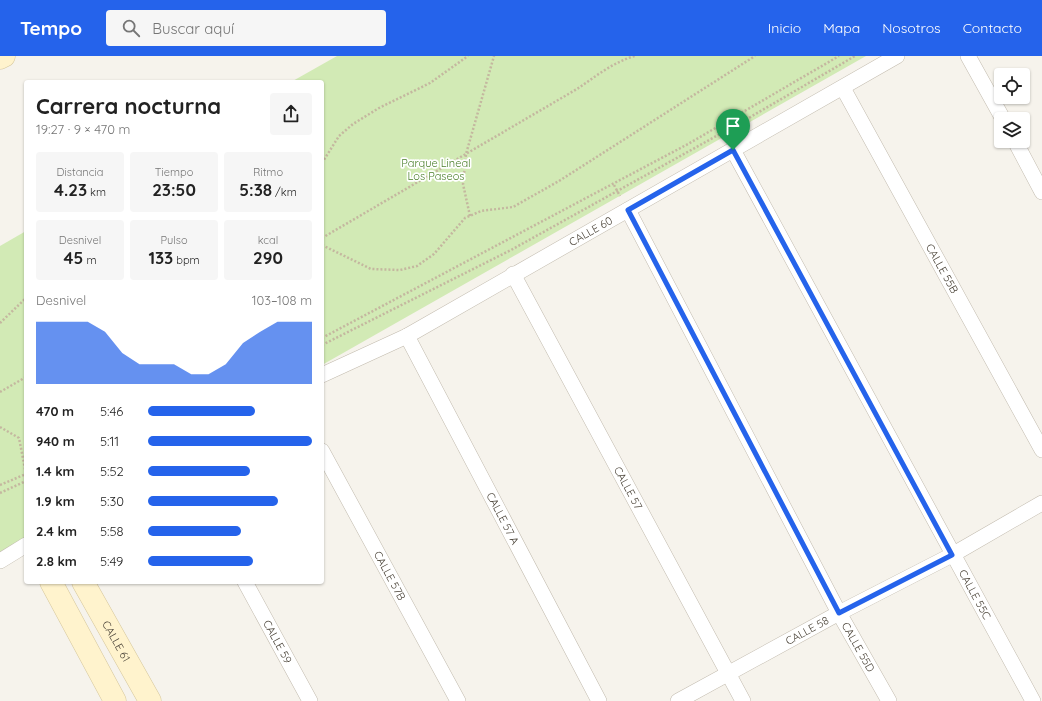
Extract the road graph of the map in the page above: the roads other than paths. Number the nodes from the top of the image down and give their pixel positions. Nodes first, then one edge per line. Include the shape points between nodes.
1 (4, 56) edge
2 (897, 56) edge
3 (968, 56) edge
4 (0, 58) edge
5 (843, 88) junction
6 (999, 112) edge
7 (1019, 148) edge
8 (733, 150) junction
9 (1042, 192) edge
10 (628, 210) junction
11 (513, 274) junction
12 (407, 336) junction
13 (324, 374) edge
14 (1042, 450) edge
15 (324, 454) edge
16 (1042, 503) edge
17 (24, 546) edge
18 (952, 555) junction
19 (0, 561) edge
20 (52, 584) edge
21 (84, 584) edge
22 (246, 584) edge
23 (839, 613) junction
24 (728, 673) junction
25 (115, 701) edge
26 (150, 701) edge
27 (310, 701) edge
28 (458, 701) edge
29 (599, 701) edge
30 (678, 701) edge
31 (743, 701) edge
32 (889, 701) edge
33 (1033, 701) edge

1 - 4 street
2 - 5 street, CALLE 60
3 - 6 street
5 - 8 street, CALLE 60
5 - 14 street, CALLE 55B
7 - 9 street
8 - 10 street, CALLE 60
8 - 18 street, CALLE 55C
10 - 11 street, CALLE 60
10 - 23 street, CALLE 55D
11 - 12 street, CALLE 60
11 - 24 street, CALLE 57
12 - 13 street, CALLE 60
12 - 29 street, CALLE 57 A
15 - 28 street, CALLE 57B
16 - 18 street, CALLE 58
17 - 19 street
18 - 23 street, CALLE 58
18 - 33 street, CALLE 55C
20 - 25 street
21 - 26 street, CALLE 61
22 - 27 street, CALLE 59
23 - 24 street, CALLE 58
23 - 32 street, CALLE 55D
24 - 30 street, CALLE 58
24 - 31 street, CALLE 57

